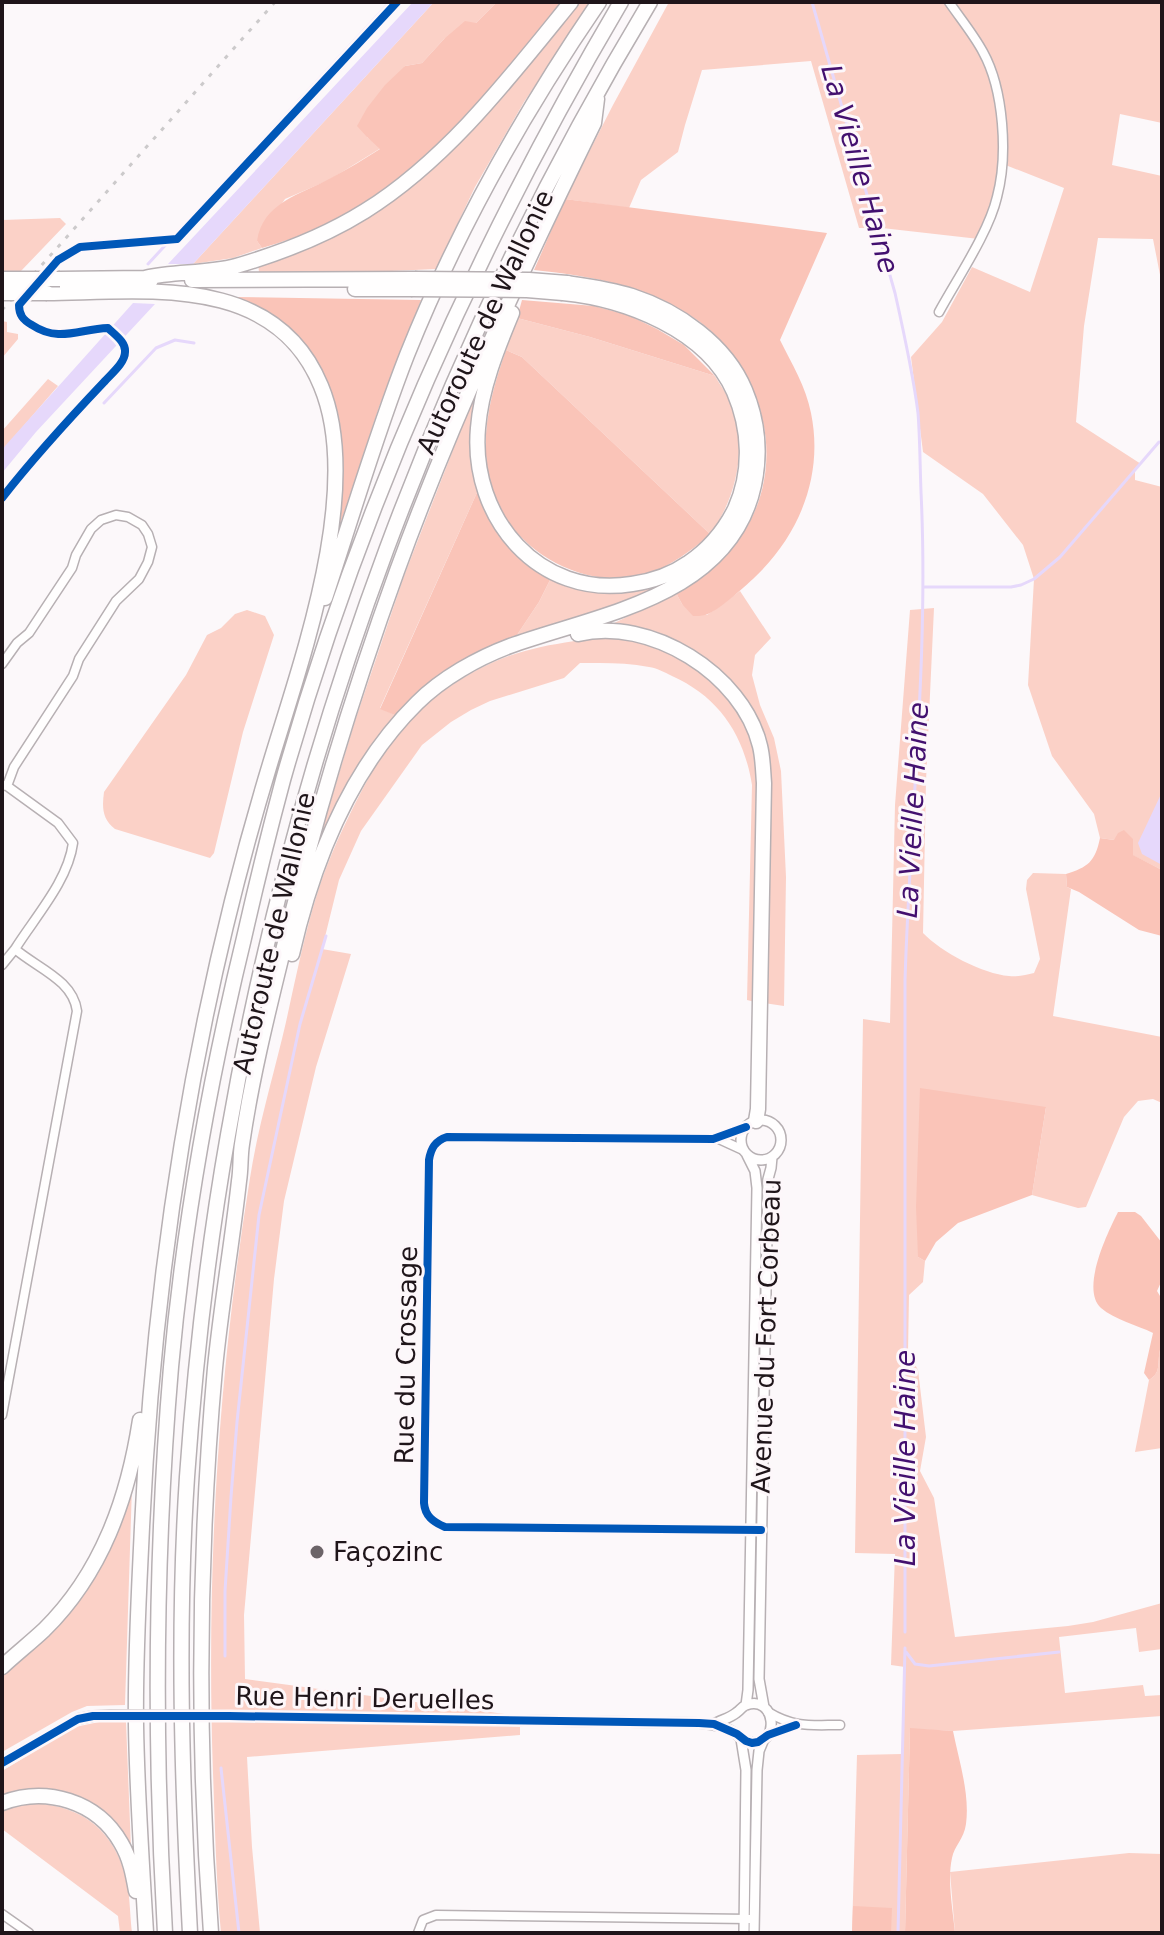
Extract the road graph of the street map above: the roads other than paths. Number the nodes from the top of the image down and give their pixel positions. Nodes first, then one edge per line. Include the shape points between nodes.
1 (571, 2) edge
2 (599, 2) edge
3 (621, 2) edge
4 (650, 2) edge
5 (949, 2) edge
6 (598, 90) junction
7 (552, 210) junction
8 (145, 278) junction
9 (2, 279) edge
10 (413, 284) junction
11 (565, 288) junction
12 (171, 292) junction
13 (2, 293) edge
14 (939, 312) dead end
15 (534, 639) junction
16 (2, 664) edge
17 (300, 666) junction
18 (5, 786) edge
19 (15, 949) junction
20 (2, 965) edge
21 (751, 1124) junction
22 (718, 1139) junction
23 (745, 1153) junction
24 (772, 1157) junction
25 (239, 1180) junction
26 (153, 1357) junction
27 (2, 1415) edge
28 (755, 1530) junction
29 (2, 1667) edge
30 (746, 1705) junction
31 (766, 1709) junction
32 (737, 1712) junction
33 (714, 1724) junction
34 (796, 1725) junction
35 (840, 1725) dead end
36 (739, 1736) junction
37 (766, 1737) junction
38 (2, 1763) edge
39 (2, 1803) edge
40 (2, 1914) edge
41 (749, 1919) junction
42 (29, 1933) edge
43 (139, 1933) edge
44 (146, 1933) edge
45 (165, 1933) edge
46 (190, 1933) edge
47 (211, 1933) edge
48 (418, 1933) edge
49 (744, 1933) edge
50 (754, 1933) edge

1 - 8 highway via 461,130 367,210 312,239 245,263
2 - 17 highway via 517,129 448,261 378,434
3 - 45 highway, Autoroute de Wallonie via 499,226 389,472 284,779 226,1011 186,1243 163,1480 157,1722
4 - 6 highway, Autoroute de Wallonie
5 - 14 street via 984,53 996,84 1002,164 988,221
6 - 7 highway via 594,123
6 - 46 highway, Autoroute de Wallonie via 472,343 380,566 308,788 250,1020 211,1246 187,1481 181,1603
7 - 11 highway via 487,381 477,431 483,488 515,544 559,575 610,586 662,578 702,554 740,498 748,450 739,405 722,372 690,339 638,310
7 - 25 highway via 440,458 361,678 290,919
8 - 9 highway, bridge
8 - 10 highway
10 - 11 highway, bridge
10 - 12 highway
11 - 15 highway via 631,295 714,345 732,366 753,409 757,470 743,517 710,561 640,603
12 - 13 highway, bridge
12 - 17 highway via 226,300 274,324 297,345 325,395 336,485 329,541
15 - 21 highway via 592,630 665,643 709,670 753,726 764,783 760,1023
15 - 25 highway via 482,659 419,701 372,757 348,796 324,848 298,932
16 - 18 street via 68,574 91,529 116,515 142,525 152,547 148,562 116,601
17 - 26 highway via 208,1006
18 - 19 street via 58,823 73,843 63,875
19 - 20 street
19 - 27 street via 65,985 77,1011
21 - 22 street
21 - 23 street via 741,1138
21 - 24 street via 762,1120 774,1125 780,1147
22 - 23 street
22 - 28 street, Rue du Crossage via 447,1137 435,1145 429,1160 424,1503 425,1512 445,1527
23 - 24 street via 760,1161
23 - 28 street, Avenue du Fort Corbeau via 757,1188
24 - 28 street, Avenue du Fort Corbeau
25 - 47 highway via 215,1367 201,1604 201,1737
26 - 29 highway via 133,1463 111,1532 65,1605
26 - 44 highway via 136,1723
28 - 30 street, Avenue du Fort Corbeau
28 - 31 street, Avenue du Fort Corbeau via 759,1679
30 - 31 street
30 - 32 street
31 - 34 street
31 - 37 street via 772,1723
32 - 33 street, Rue Henri Deruelles
32 - 36 street
33 - 36 street, Rue Henri Deruelles
33 - 38 street, Rue Henri Deruelles, bridge via 110,1715 78,1719
34 - 35 street
34 - 37 street
36 - 37 street via 752,1743
36 - 41 street via 746,1770
37 - 41 street via 757,1770
39 - 43 highway via 18,1797 60,1798 101,1819 122,1844 132,1869
40 - 42 street
41 - 48 street via 436,1915 423,1920
41 - 49 street
41 - 50 street

